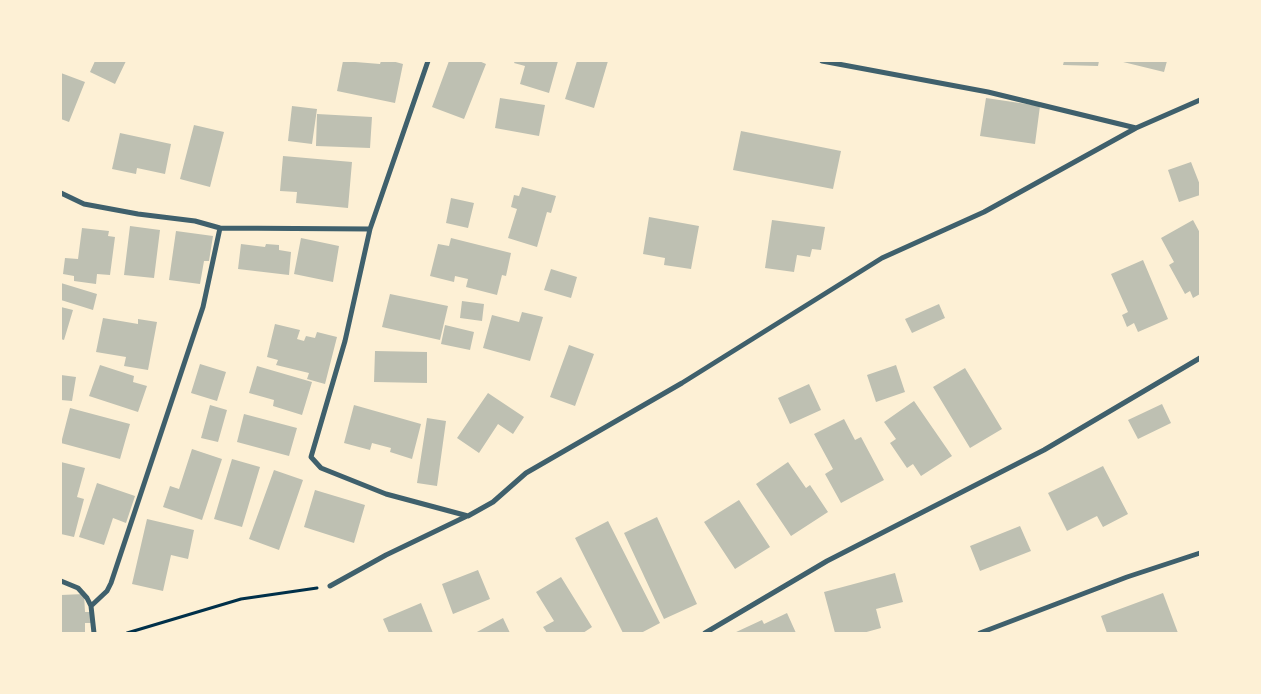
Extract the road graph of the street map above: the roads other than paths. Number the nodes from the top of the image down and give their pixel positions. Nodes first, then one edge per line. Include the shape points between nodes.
1 (428, 61) edge
2 (822, 61) edge
3 (1200, 100) edge
4 (1136, 128) junction
5 (61, 193) edge
6 (220, 228) junction
7 (370, 229) junction
8 (1200, 358) edge
9 (468, 516) junction
10 (1200, 553) edge
11 (61, 581) edge
12 (330, 586) road end
13 (91, 606) junction
14 (94, 633) edge
15 (705, 633) edge
16 (980, 633) edge

1 - 7 street
2 - 4 street via 988,92
3 - 4 street
4 - 9 street via 984,212 882,258 682,383 526,473 494,502
5 - 6 street via 84,204 195,221
6 - 7 street
6 - 13 street via 203,307 115,571 108,591
7 - 9 street via 346,341 311,457 321,468 386,494
8 - 15 street via 1044,450 827,561
9 - 12 street
10 - 16 street
11 - 13 street via 78,588
13 - 14 street

